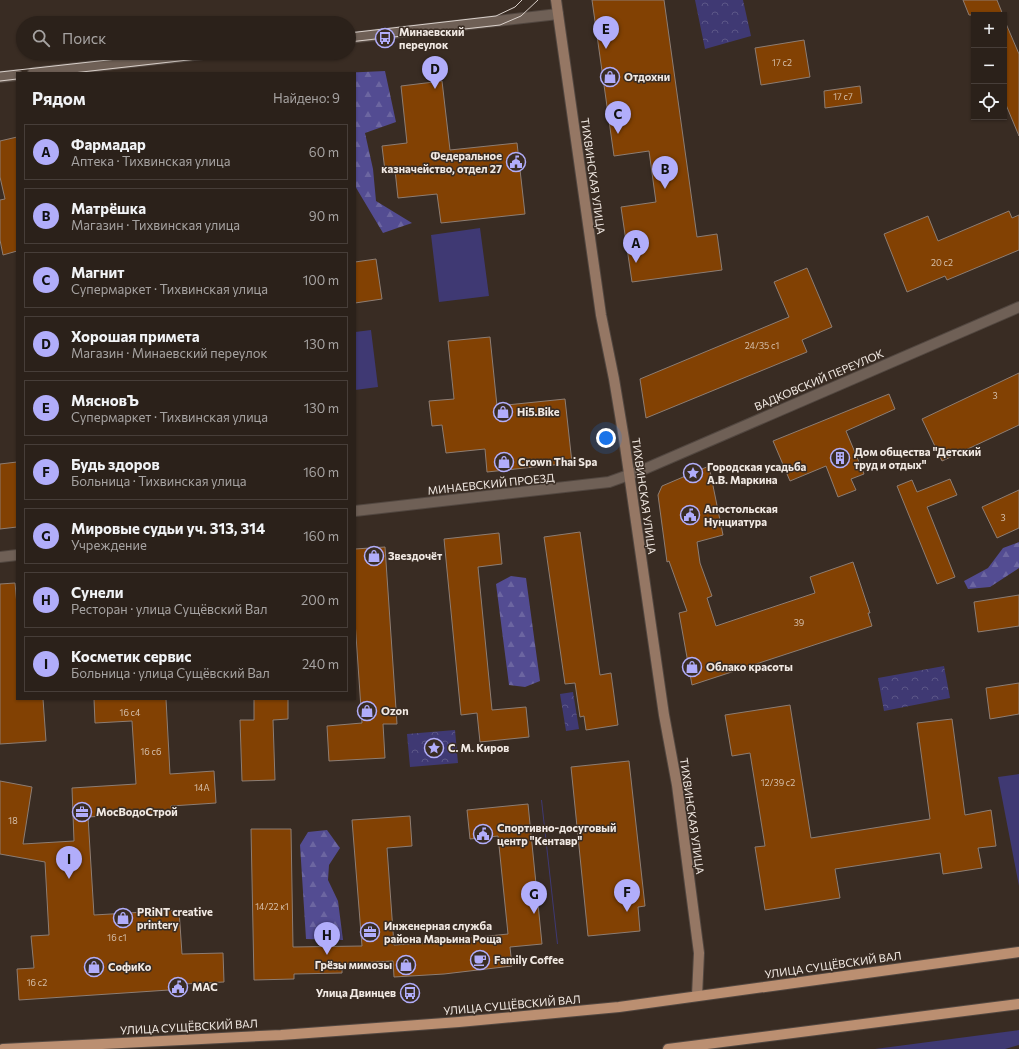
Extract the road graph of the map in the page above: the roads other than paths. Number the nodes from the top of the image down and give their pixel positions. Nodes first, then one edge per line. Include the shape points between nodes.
1 (556, 0) edge
2 (558, 14) junction
3 (356, 37) edge
4 (149, 60) edge
5 (42, 72) edge
6 (16, 75) edge
7 (0, 77) edge
8 (1019, 307) edge
9 (629, 475) junction
10 (356, 511) edge
11 (16, 555) edge
12 (0, 557) edge
13 (1019, 952) edge
14 (696, 996) junction
15 (1019, 1004) edge
16 (730, 1041) junction
17 (3, 1049) edge
18 (668, 1049) edge
19 (708, 1049) edge

1 - 2 street, ТИХВИНСКАЯ УЛИЦА
2 - 3 street
2 - 9 street, ТИХВИНСКАЯ УЛИЦА via 601,315
4 - 5 street
6 - 7 street
8 - 9 street, ВАДКОВСКИЙ ПЕРЕУЛОК
9 - 10 street, МИНАЕВСКИЙ ПРОЕЗД via 591,485
9 - 14 street, ТИХВИНСКАЯ УЛИЦА via 699,953
11 - 12 street
13 - 14 main road, УЛИЦА СУЩЁВСКИЙ ВАЛ
14 - 17 main road, УЛИЦА СУЩЁВСКИЙ ВАЛ via 619,1007 429,1024 281,1035
15 - 16 main road
16 - 18 main road
16 - 19 street

